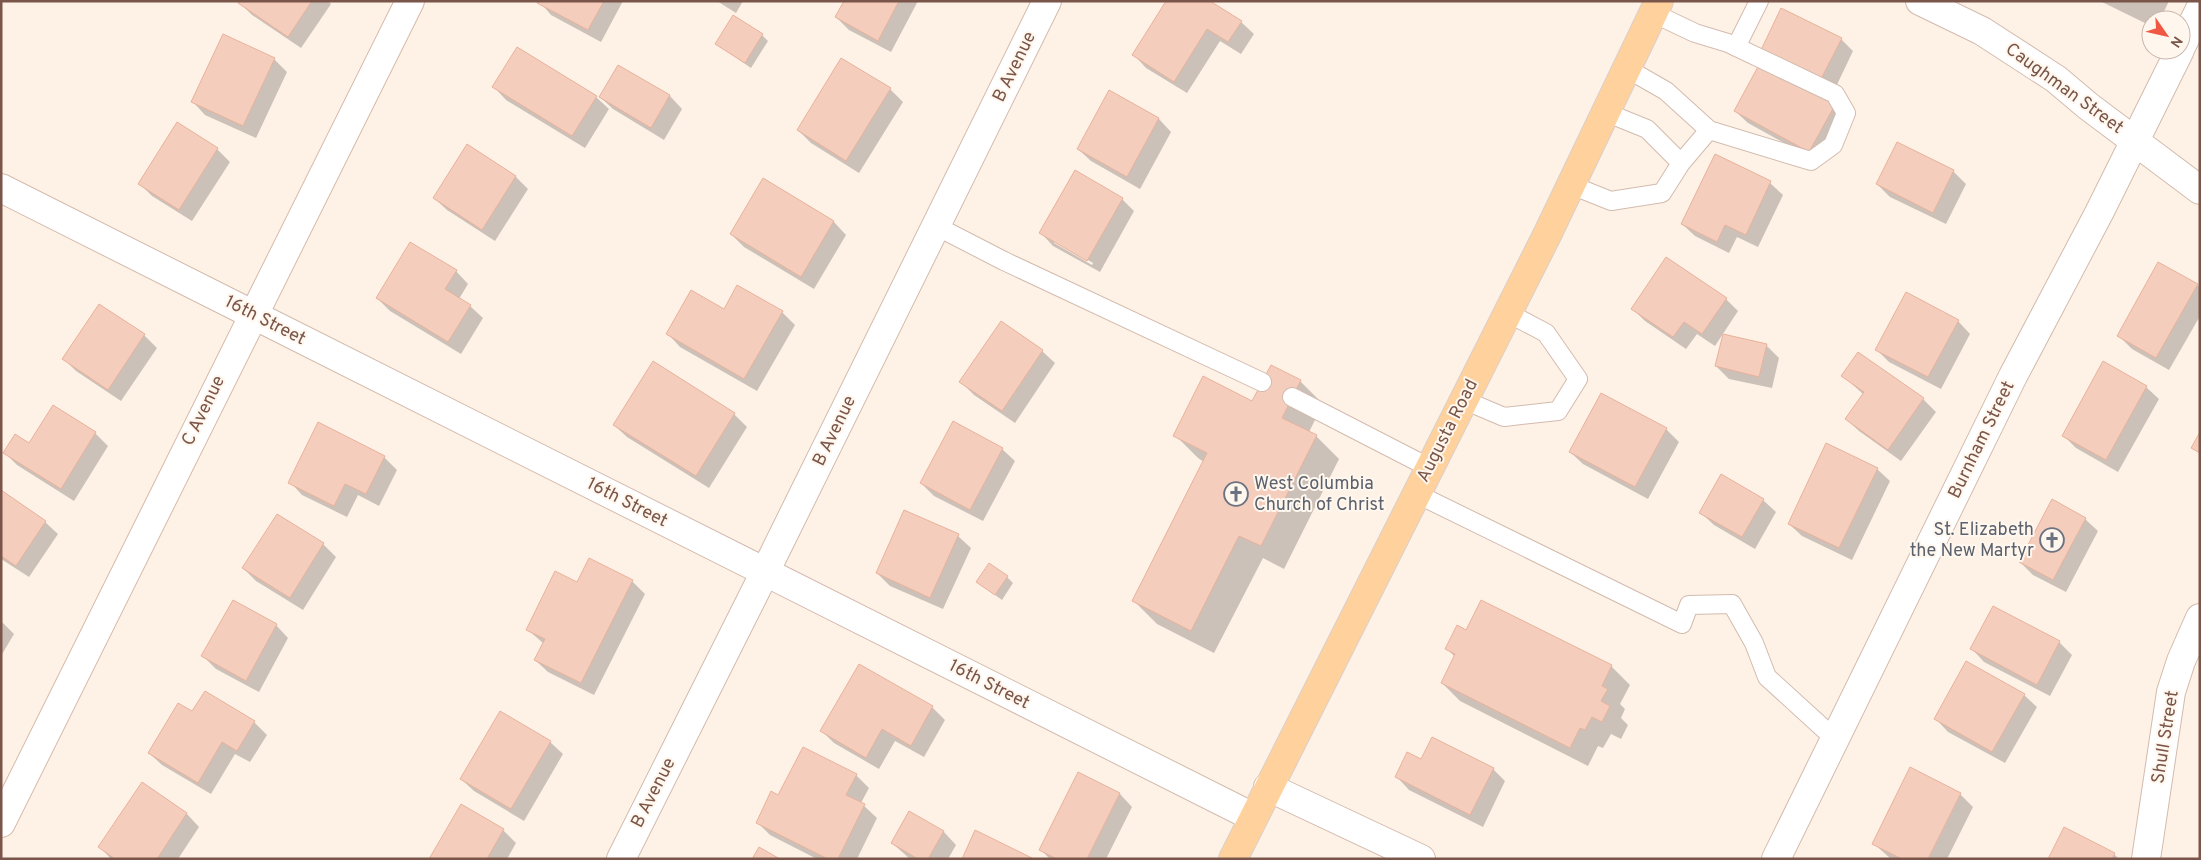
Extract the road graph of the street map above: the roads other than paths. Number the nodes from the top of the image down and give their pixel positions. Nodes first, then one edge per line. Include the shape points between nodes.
1 (410, 1) edge
2 (1047, 1) edge
3 (1760, 1) edge
4 (1920, 1) edge
5 (1656, 7) edge
6 (2200, 9) edge
7 (2191, 27) edge
8 (1736, 47) junction
9 (2174, 60) edge
10 (1626, 68) junction
11 (1605, 112) junction
12 (1709, 130) junction
13 (2134, 142) junction
14 (1681, 163) junction
15 (1571, 185) junction
16 (1, 188) edge
17 (2200, 190) edge
18 (936, 226) junction
19 (1508, 313) junction
20 (252, 314) junction
21 (1262, 382) dead end
22 (1292, 397) dead end
23 (1464, 400) junction
24 (1430, 468) junction
25 (1417, 494) junction
26 (766, 572) junction
27 (2200, 618) edge
28 (1835, 739) junction
29 (1268, 787) junction
30 (1253, 817) junction
31 (1, 823) edge
32 (1238, 857) edge
33 (621, 859) edge
34 (1421, 859) edge
35 (1776, 859) edge
36 (2146, 859) edge

1 - 20 street, C Avenue
2 - 18 street, B Avenue
3 - 8 lane
4 - 13 street, Caughman Street via 1982,31 2016,52 2056,79
5 - 8 lane via 1695,33
5 - 10 main road, Augusta Road
6 - 7 street, Burnham Street
8 - 12 lane via 1836,94 1846,113 1833,145 1811,161
9 - 13 street, Burnham Street
10 - 11 main road, Augusta Road
10 - 12 lane via 1666,91
11 - 14 lane via 1647,130
11 - 15 main road, Augusta Road
12 - 14 lane
13 - 17 street, Caughman Street
13 - 28 street, Burnham Street via 2013,376
14 - 15 lane via 1662,193 1611,201
15 - 19 main road, Augusta Road
16 - 20 street, 16th Street
18 - 21 lane via 1004,262
18 - 26 street, B Avenue
19 - 23 main road, Augusta Road
19 - 23 lane via 1546,333 1578,379 1558,411 1504,417
20 - 26 street, 16th Street
20 - 31 street, C Avenue
22 - 24 lane
23 - 24 main road, Augusta Road
24 - 25 main road, Augusta Road
25 - 28 lane via 1682,624 1689,605 1732,604 1754,643 1767,678
25 - 29 main road, Augusta Road
26 - 30 street, 16th Street
26 - 33 street, B Avenue
27 - 36 street, Shull Street via 2181,661 2172,692
28 - 35 street, Burnham Street
29 - 30 main road, Augusta Road
29 - 34 street
30 - 32 main road, Augusta Road

